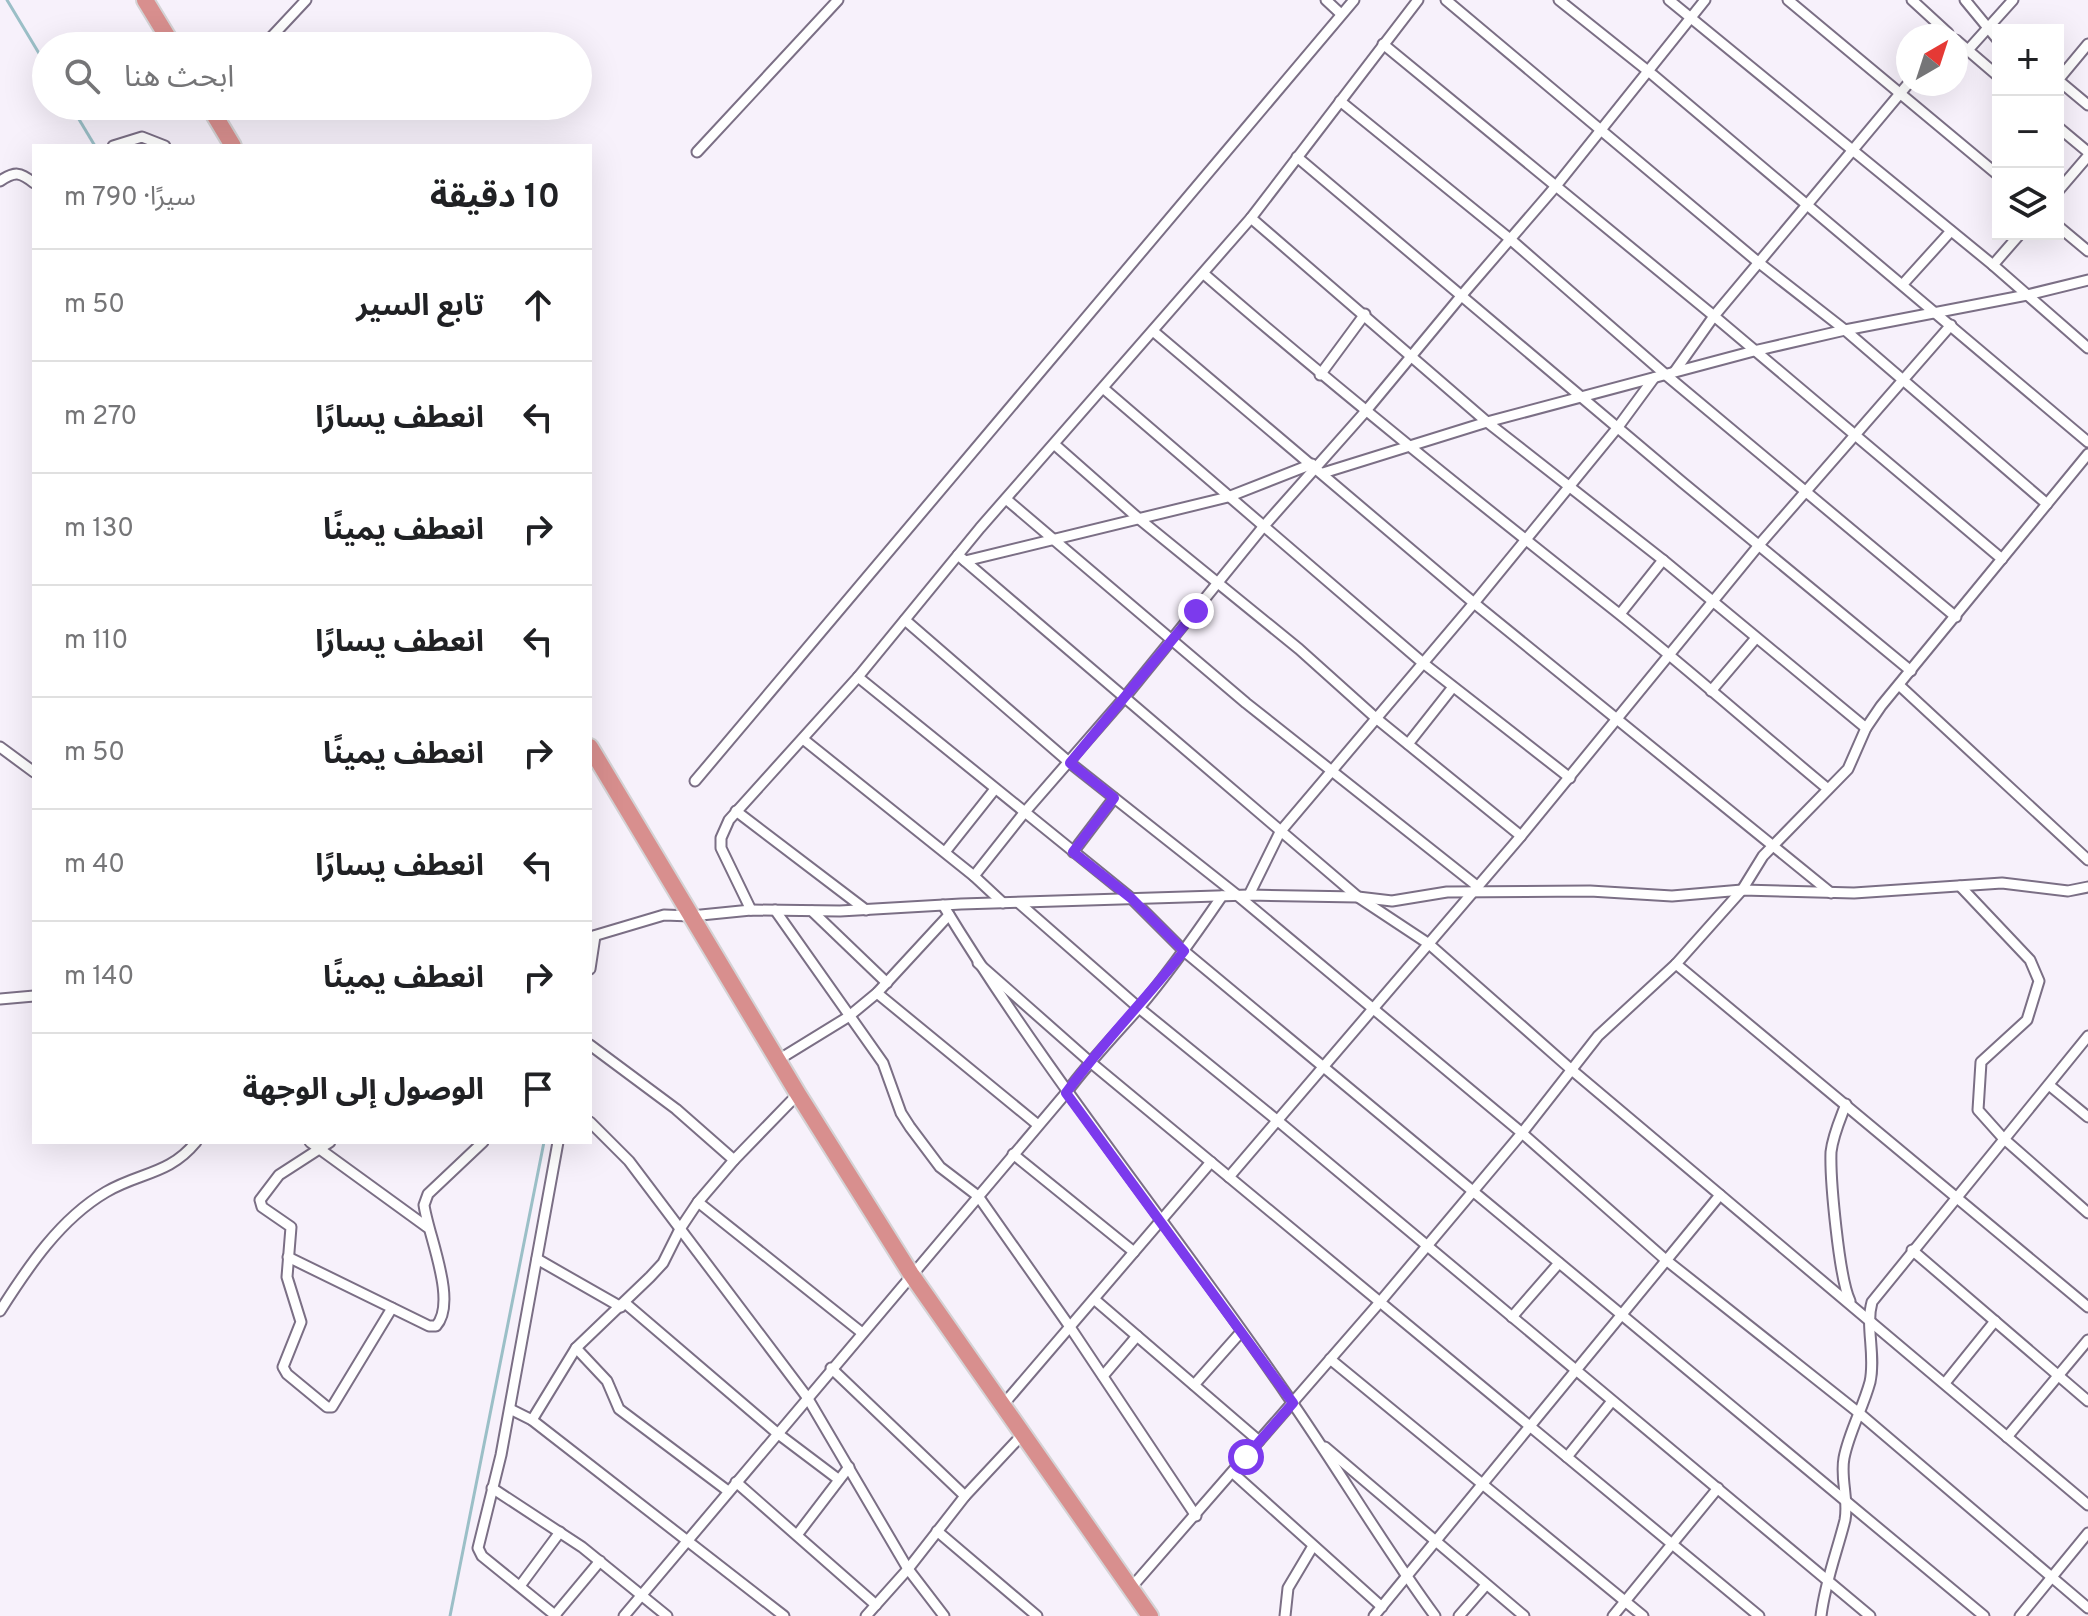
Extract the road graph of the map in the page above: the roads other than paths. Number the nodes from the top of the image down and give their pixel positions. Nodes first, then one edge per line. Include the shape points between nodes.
1 (145, 0) edge
2 (306, 0) edge
3 (838, 0) edge
4 (1326, 0) edge
5 (1354, 0) edge
6 (1418, 0) edge
7 (1446, 0) edge
8 (1559, 0) edge
9 (1669, 0) edge
10 (1705, 0) edge
11 (1788, 0) edge
12 (1912, 0) edge
13 (1965, 0) edge
14 (2013, 0) edge
15 (1341, 14) junction
16 (1690, 18) junction
17 (1938, 24) edge
18 (1989, 28) junction
19 (164, 32) edge
20 (276, 32) edge
21 (1992, 32) edge
22 (1383, 44) junction
23 (2088, 44) edge
24 (1968, 50) joint
25 (1647, 70) junction
26 (1992, 71) edge
27 (1896, 91) edge
28 (1898, 96) edge
29 (1902, 96) edge
30 (1340, 101) junction
31 (2088, 105) edge
32 (217, 120) edge
33 (1601, 129) junction
34 (2064, 132) edge
35 (119, 144) edge
36 (160, 144) edge
37 (232, 144) edge
38 (697, 152) dead end
39 (1852, 152) junction
40 (2088, 154) edge
41 (1297, 157) junction
42 (1992, 170) edge
43 (0, 181) edge
44 (32, 181) edge
45 (2064, 184) edge
46 (1556, 186) junction
47 (1807, 206) junction
48 (1251, 218) junction
49 (1951, 231) junction
50 (2064, 231) edge
51 (1510, 239) junction
52 (2015, 240) edge
53 (2088, 251) edge
54 (1758, 262) junction
55 (1993, 265) junction
56 (1204, 274) junction
57 (2088, 280) edge
58 (1903, 284) junction
59 (1462, 295) junction
60 (2027, 295) junction
61 (1365, 314) junction
62 (1938, 314) junction
63 (1714, 316) junction
64 (1951, 325) junction
65 (1845, 330) junction
66 (1153, 331) junction
67 (2088, 348) edge
68 (1754, 351) junction
69 (1411, 355) junction
70 (1670, 373) junction
71 (1320, 375) junction
72 (1654, 378) junction
73 (1901, 380) junction
74 (1103, 388) junction
75 (1582, 396) junction
76 (1365, 412) junction
77 (1487, 422) junction
78 (1618, 427) junction
79 (1856, 436) junction
80 (2088, 442) edge
81 (1054, 444) junction
82 (1409, 446) junction
83 (2088, 454) edge
84 (1317, 469) junction
85 (1567, 486) junction
86 (1807, 491) junction
87 (1228, 497) junction
88 (1006, 499) junction
89 (2047, 504) junction
90 (1138, 518) junction
91 (1263, 527) junction
92 (1054, 540) junction
93 (1524, 540) junction
94 (1759, 545) junction
95 (962, 558) junction
96 (2002, 559) junction
97 (1663, 560) junction
98 (1220, 582) junction
99 (1713, 602) junction
100 (1474, 603) junction
101 (1620, 614) junction
102 (1956, 617) junction
103 (905, 620) junction
104 (1756, 638) junction
105 (1172, 640) junction
106 (1669, 657) junction
107 (1423, 663) junction
108 (1911, 671) junction
109 (858, 677) junction
110 (1899, 685) junction
111 (1453, 687) junction
112 (1711, 691) junction
113 (1125, 697) junction
114 (1616, 718) junction
115 (1377, 719) junction
116 (1866, 728) junction
117 (803, 739) junction
118 (1408, 744) junction
119 (0, 747) edge
120 (592, 750) edge
121 (1070, 763) junction
122 (32, 771) edge
123 (1330, 772) junction
124 (1570, 778) junction
125 (695, 781) dead end
126 (995, 789) junction
127 (1828, 789) junction
128 (1114, 798) junction
129 (736, 811) junction
130 (1024, 813) junction
131 (1280, 832) junction
132 (1521, 836) junction
133 (1773, 847) junction
134 (945, 852) junction
135 (1073, 852) junction
136 (2088, 860) edge
137 (974, 876) junction
138 (1960, 886) junction
139 (2088, 887) edge
140 (1474, 889) junction
141 (1742, 890) junction
142 (1831, 894) junction
143 (1237, 895) junction
144 (1249, 895) junction
145 (1222, 896) junction
146 (1358, 897) junction
147 (1131, 898) junction
148 (1003, 903) junction
149 (1019, 903) junction
150 (943, 905) junction
151 (751, 910) junction
152 (775, 910) junction
153 (866, 910) junction
154 (812, 911) junction
155 (949, 915) junction
156 (691, 916) junction
157 (593, 937) edge
158 (1429, 944) junction
159 (1184, 951) junction
160 (978, 963) junction
161 (1676, 964) junction
162 (887, 983) junction
163 (877, 993) junction
164 (32, 996) edge
165 (0, 999) edge
166 (1139, 1008) junction
167 (1372, 1010) junction
168 (848, 1017) junction
169 (2088, 1036) edge
170 (592, 1047) edge
171 (778, 1060) junction
172 (1089, 1061) junction
173 (1324, 1066) junction
174 (1573, 1071) junction
175 (2049, 1085) junction
176 (1066, 1093) junction
177 (798, 1094) junction
178 (1846, 1104) junction
179 (2088, 1117) edge
180 (1278, 1121) junction
181 (592, 1124) edge
182 (1038, 1125) junction
183 (1522, 1133) junction
184 (2003, 1138) junction
185 (194, 1144) edge
186 (312, 1144) edge
187 (328, 1144) edge
188 (481, 1144) edge
189 (558, 1144) edge
190 (319, 1151) junction
191 (1013, 1154) junction
192 (734, 1160) junction
193 (1211, 1162) junction
194 (1229, 1177) junction
195 (1473, 1191) junction
196 (1720, 1195) junction
197 (978, 1196) junction
198 (1955, 1197) junction
199 (698, 1202) junction
200 (2088, 1213) edge
201 (1161, 1221) junction
202 (427, 1227) junction
203 (680, 1229) junction
204 (1426, 1245) junction
205 (1912, 1250) junction
206 (1134, 1252) junction
207 (288, 1257) junction
208 (537, 1259) junction
209 (1666, 1260) junction
210 (1559, 1263) junction
211 (911, 1274) junction
212 (1094, 1299) junction
213 (1380, 1302) junction
214 (623, 1305) junction
215 (1852, 1306) junction
216 (2088, 1307) edge
217 (392, 1308) junction
218 (0, 1311) edge
219 (1621, 1315) junction
220 (1512, 1317) junction
221 (1995, 1321) junction
222 (1871, 1322) junction
223 (1070, 1327) junction
224 (861, 1332) junction
225 (1241, 1332) junction
226 (1137, 1336) junction
227 (2088, 1340) edge
228 (576, 1348) junction
229 (1330, 1359) junction
230 (831, 1368) junction
231 (1576, 1371) junction
232 (1103, 1376) junction
233 (2059, 1376) junction
234 (1945, 1383) junction
235 (1194, 1385) junction
236 (807, 1397) junction
237 (1612, 1401) junction
238 (2088, 1401) edge
239 (1293, 1403) junction
240 (1002, 1407) junction
241 (510, 1409) junction
242 (1859, 1413) junction
243 (532, 1420) junction
244 (1529, 1425) junction
245 (777, 1433) junction
246 (1022, 1435) junction
247 (2007, 1437) junction
248 (1316, 1440) junction
249 (1259, 1441) junction
250 (1567, 1457) junction
251 (849, 1467) junction
252 (1233, 1473) junction
253 (838, 1479) junction
254 (736, 1482) junction
255 (1481, 1484) junction
256 (492, 1488) junction
257 (1718, 1488) junction
258 (728, 1491) junction
259 (965, 1496) junction
260 (1847, 1502) junction
261 (2088, 1505) edge
262 (1196, 1516) junction
263 (937, 1531) junction
264 (560, 1532) junction
265 (2088, 1533) edge
266 (797, 1535) junction
267 (687, 1541) junction
268 (1435, 1542) junction
269 (1672, 1543) junction
270 (1313, 1546) junction
271 (600, 1561) junction
272 (908, 1569) junction
273 (1406, 1577) junction
274 (2052, 1577) junction
275 (1826, 1580) junction
276 (1486, 1585) junction
277 (520, 1586) junction
278 (1130, 1589) junction
279 (641, 1595) junction
280 (1625, 1602) junction
281 (876, 1605) junction
282 (1382, 1607) junction
283 (2088, 1608) edge
284 (556, 1615) edge
285 (624, 1616) edge
286 (667, 1616) edge
287 (784, 1616) edge
288 (866, 1616) edge
289 (944, 1616) edge
290 (1037, 1616) edge
291 (1149, 1616) edge
292 (1285, 1616) edge
293 (1374, 1616) edge
294 (1435, 1616) edge
295 (1459, 1616) edge
296 (1524, 1616) edge
297 (1613, 1616) edge
298 (1643, 1616) edge
299 (1759, 1616) edge
300 (1821, 1616) edge
301 (1870, 1616) edge
302 (1984, 1616) edge
303 (2020, 1616) edge

1 - 19 highway
2 - 20 street
3 - 38 street
4 - 15 street
5 - 15 street
6 - 22 street
7 - 33 street
8 - 25 street
9 - 16 street
10 - 16 street
11 - 27 street
12 - 17 street
13 - 18 street
14 - 18 street
15 - 125 street
16 - 25 street
16 - 39 street
18 - 21 street
18 - 24 street
22 - 30 street
22 - 46 street
23 - 31 street via 2058,80
24 - 26 street
25 - 33 street
25 - 47 street
28 - 39 street
29 - 42 street
30 - 41 street
30 - 51 street
32 - 37 highway
33 - 46 street
33 - 54 street
34 - 40 street
35 - 36 street via 142,137
39 - 47 street
39 - 49 street
40 - 45 street
41 - 48 street
41 - 59 street
43 - 44 street via 15,173
46 - 51 street
46 - 63 street
47 - 54 street
47 - 58 street
48 - 56 street
48 - 61 street
49 - 55 street
49 - 58 street
50 - 53 street
51 - 59 street
51 - 70 street
52 - 55 street
54 - 63 street
54 - 65 street
55 - 60 street
56 - 66 street
56 - 71 street
57 - 60 street
58 - 62 street
59 - 69 street
59 - 75 street
60 - 62 street
60 - 67 street
61 - 69 street
61 - 71 street
62 - 64 street
62 - 65 street
63 - 68 street
63 - 70 street
64 - 73 street
64 - 80 street
65 - 68 street
65 - 73 street
66 - 74 street
66 - 84 street
68 - 70 street
68 - 79 street
69 - 76 street
69 - 77 street
70 - 72 street
70 - 86 street
71 - 76 street
72 - 75 street
72 - 78 street
73 - 79 street
73 - 89 street
74 - 81 street
74 - 87 street
75 - 77 street
75 - 78 street
76 - 82 street
76 - 84 street
77 - 82 street
77 - 85 street
78 - 85 street
78 - 94 street
79 - 86 street
79 - 96 street
81 - 88 street
81 - 90 street
82 - 84 street
82 - 93 street
83 - 89 street
84 - 87 street
84 - 91 street
84 - 100 street
85 - 93 street
85 - 97 street
86 - 94 street
86 - 102 street
87 - 90 street
87 - 91 street
88 - 92 street
88 - 95 street
89 - 96 street
90 - 92 street
90 - 98 street
91 - 98 street
91 - 107 street
92 - 95 street
92 - 105 street
93 - 100 street
93 - 101 street
94 - 99 street
94 - 108 street
95 - 103 street
95 - 113 street
96 - 102 street
97 - 99 street
97 - 101 street
98 - 105 street
98 - 115 street
99 - 104 street
99 - 106 street
100 - 107 street
100 - 114 street
101 - 106 street
102 - 108 street
103 - 109 street
103 - 121 street
104 - 112 street
104 - 116 street
105 - 113 street
105 - 123 street
106 - 112 street
106 - 114 street
107 - 111 street
107 - 115 street
108 - 110 street
109 - 117 street
109 - 126 street
110 - 116 street
110 - 136 street
111 - 118 street
111 - 124 street
112 - 127 street
113 - 121 street
113 - 131 street
114 - 124 street
114 - 133 street
115 - 118 street
115 - 123 street
116 - 127 street via 1853,762
117 - 129 street
117 - 134 street
118 - 132 street
119 - 122 street
120 - 156 highway
121 - 128 street
121 - 130 street
123 - 131 street
123 - 140 street
124 - 132 street
126 - 130 street
126 - 134 street
127 - 133 street
128 - 135 street
128 - 143 street
129 - 151 street via 723,829 721,848
129 - 153 street
130 - 135 street
130 - 137 street
131 - 144 street
131 - 146 street
132 - 140 street
133 - 141 street
133 - 142 street
134 - 137 street
135 - 147 street
137 - 148 street
138 - 139 street via 2002,883 2068,891
138 - 142 street
138 - 184 street via 2030,960 2039,981 2027,1020 1979,1067 1978,1110
140 - 141 street via 1672,896
140 - 146 street via 1392,901
140 - 158 street
141 - 142 street
141 - 161 street
143 - 144 street
143 - 145 street
143 - 167 street
144 - 146 street
145 - 147 street
145 - 159 street
146 - 158 street
147 - 149 street
147 - 159 street
148 - 149 street
148 - 150 street
149 - 166 street
150 - 153 street
150 - 155 street
151 - 152 street
151 - 156 street
152 - 154 street
152 - 168 street
153 - 154 street
154 - 162 street
155 - 160 street
155 - 162 street
156 - 157 street via 657,916
156 - 171 highway
158 - 167 street
158 - 174 street
159 - 166 street
159 - 173 street
160 - 172 street
160 - 176 street
161 - 174 street via 1611,1022
161 - 178 street
162 - 163 street
163 - 168 street
163 - 182 street
164 - 165 street
166 - 172 street
166 - 180 street
167 - 173 street
167 - 183 street
168 - 171 street
168 - 197 street via 886,1069 910,1127 940,1167
169 - 175 street
170 - 192 street
171 - 177 highway
172 - 176 street
172 - 193 street
173 - 180 street
173 - 195 street
174 - 183 street
174 - 196 street
175 - 179 street
175 - 184 street
176 - 182 street
176 - 201 street
177 - 192 street
177 - 211 highway
178 - 198 street
178 - 215 street via 1835,1132 1832,1171 1844,1283
180 - 194 street
180 - 204 street
181 - 203 street via 621,1152
182 - 191 street
183 - 195 street
183 - 209 street
184 - 198 street
184 - 200 street
185 - 218 street via 178,1162 112,1189 75,1217 26,1270
186 - 190 street
187 - 190 street
188 - 202 street via 428,1194
189 - 208 street
190 - 202 street
190 - 207 street via 279,1175 260,1200 291,1227
191 - 197 street
191 - 206 street
192 - 199 street
193 - 194 street
193 - 201 street
194 - 213 street
195 - 204 street
195 - 210 street
196 - 209 street
196 - 215 street
197 - 211 street
197 - 223 street
198 - 205 street
198 - 216 street
199 - 203 street
199 - 224 street
201 - 206 street
201 - 225 street
202 - 217 street via 444,1297 441,1320 432,1327
203 - 214 street via 663,1263
203 - 236 street
204 - 213 street
204 - 220 street
205 - 221 street
205 - 222 street via 1872,1302
206 - 212 street
207 - 217 street
207 - 217 street via 288,1283 301,1322 283,1367 327,1407 335,1405
208 - 214 street
208 - 241 street
209 - 219 street
209 - 242 street
210 - 219 street
210 - 220 street
211 - 224 street
211 - 240 highway
212 - 223 street
212 - 226 street
213 - 229 street
213 - 244 street
214 - 228 street
214 - 245 street
215 - 222 street
219 - 231 street
219 - 260 street
220 - 231 street
221 - 233 street
221 - 234 street
222 - 234 street
222 - 242 street via 1870,1382
223 - 232 street
223 - 240 street
224 - 230 street
225 - 235 street
225 - 239 street
226 - 232 street
226 - 235 street
227 - 233 street
228 - 243 street
228 - 258 street via 607,1381 619,1409
229 - 239 street
229 - 255 street
230 - 236 street
230 - 259 street
231 - 237 street
231 - 244 street
232 - 262 street
233 - 238 street
233 - 247 street
234 - 247 street
235 - 249 street
236 - 245 street
236 - 251 street
237 - 250 street
237 - 257 street
239 - 248 street
239 - 249 street
240 - 246 highway
241 - 243 street
241 - 256 street
242 - 260 street via 1843,1462
242 - 274 street
243 - 267 street
244 - 250 street
244 - 255 street
245 - 253 street
245 - 254 street
246 - 259 street
246 - 278 highway
247 - 261 street
248 - 268 street
248 - 273 street
249 - 252 street
250 - 269 street
251 - 253 street
251 - 272 street
252 - 262 street
252 - 270 street
253 - 266 street
254 - 258 street
254 - 266 street
255 - 268 street
255 - 280 street
256 - 264 street
256 - 277 street via 478,1548
257 - 269 street
257 - 275 street
258 - 267 street
259 - 263 street
260 - 275 street
260 - 302 street
262 - 278 street
263 - 272 street
263 - 290 street
264 - 271 street
264 - 277 street
265 - 274 street
266 - 281 street
267 - 279 street
267 - 287 street
268 - 273 street
268 - 276 street
269 - 280 street
269 - 299 street
270 - 282 street
270 - 292 street via 1288,1588
271 - 279 street
271 - 284 street
272 - 281 street
272 - 289 street
273 - 282 street
273 - 294 street
274 - 283 street
274 - 303 street
275 - 300 street
275 - 301 street
276 - 295 street
276 - 296 street
277 - 284 street
278 - 291 highway
279 - 285 street
279 - 286 street
280 - 297 street
280 - 298 street
281 - 288 street
282 - 293 street

